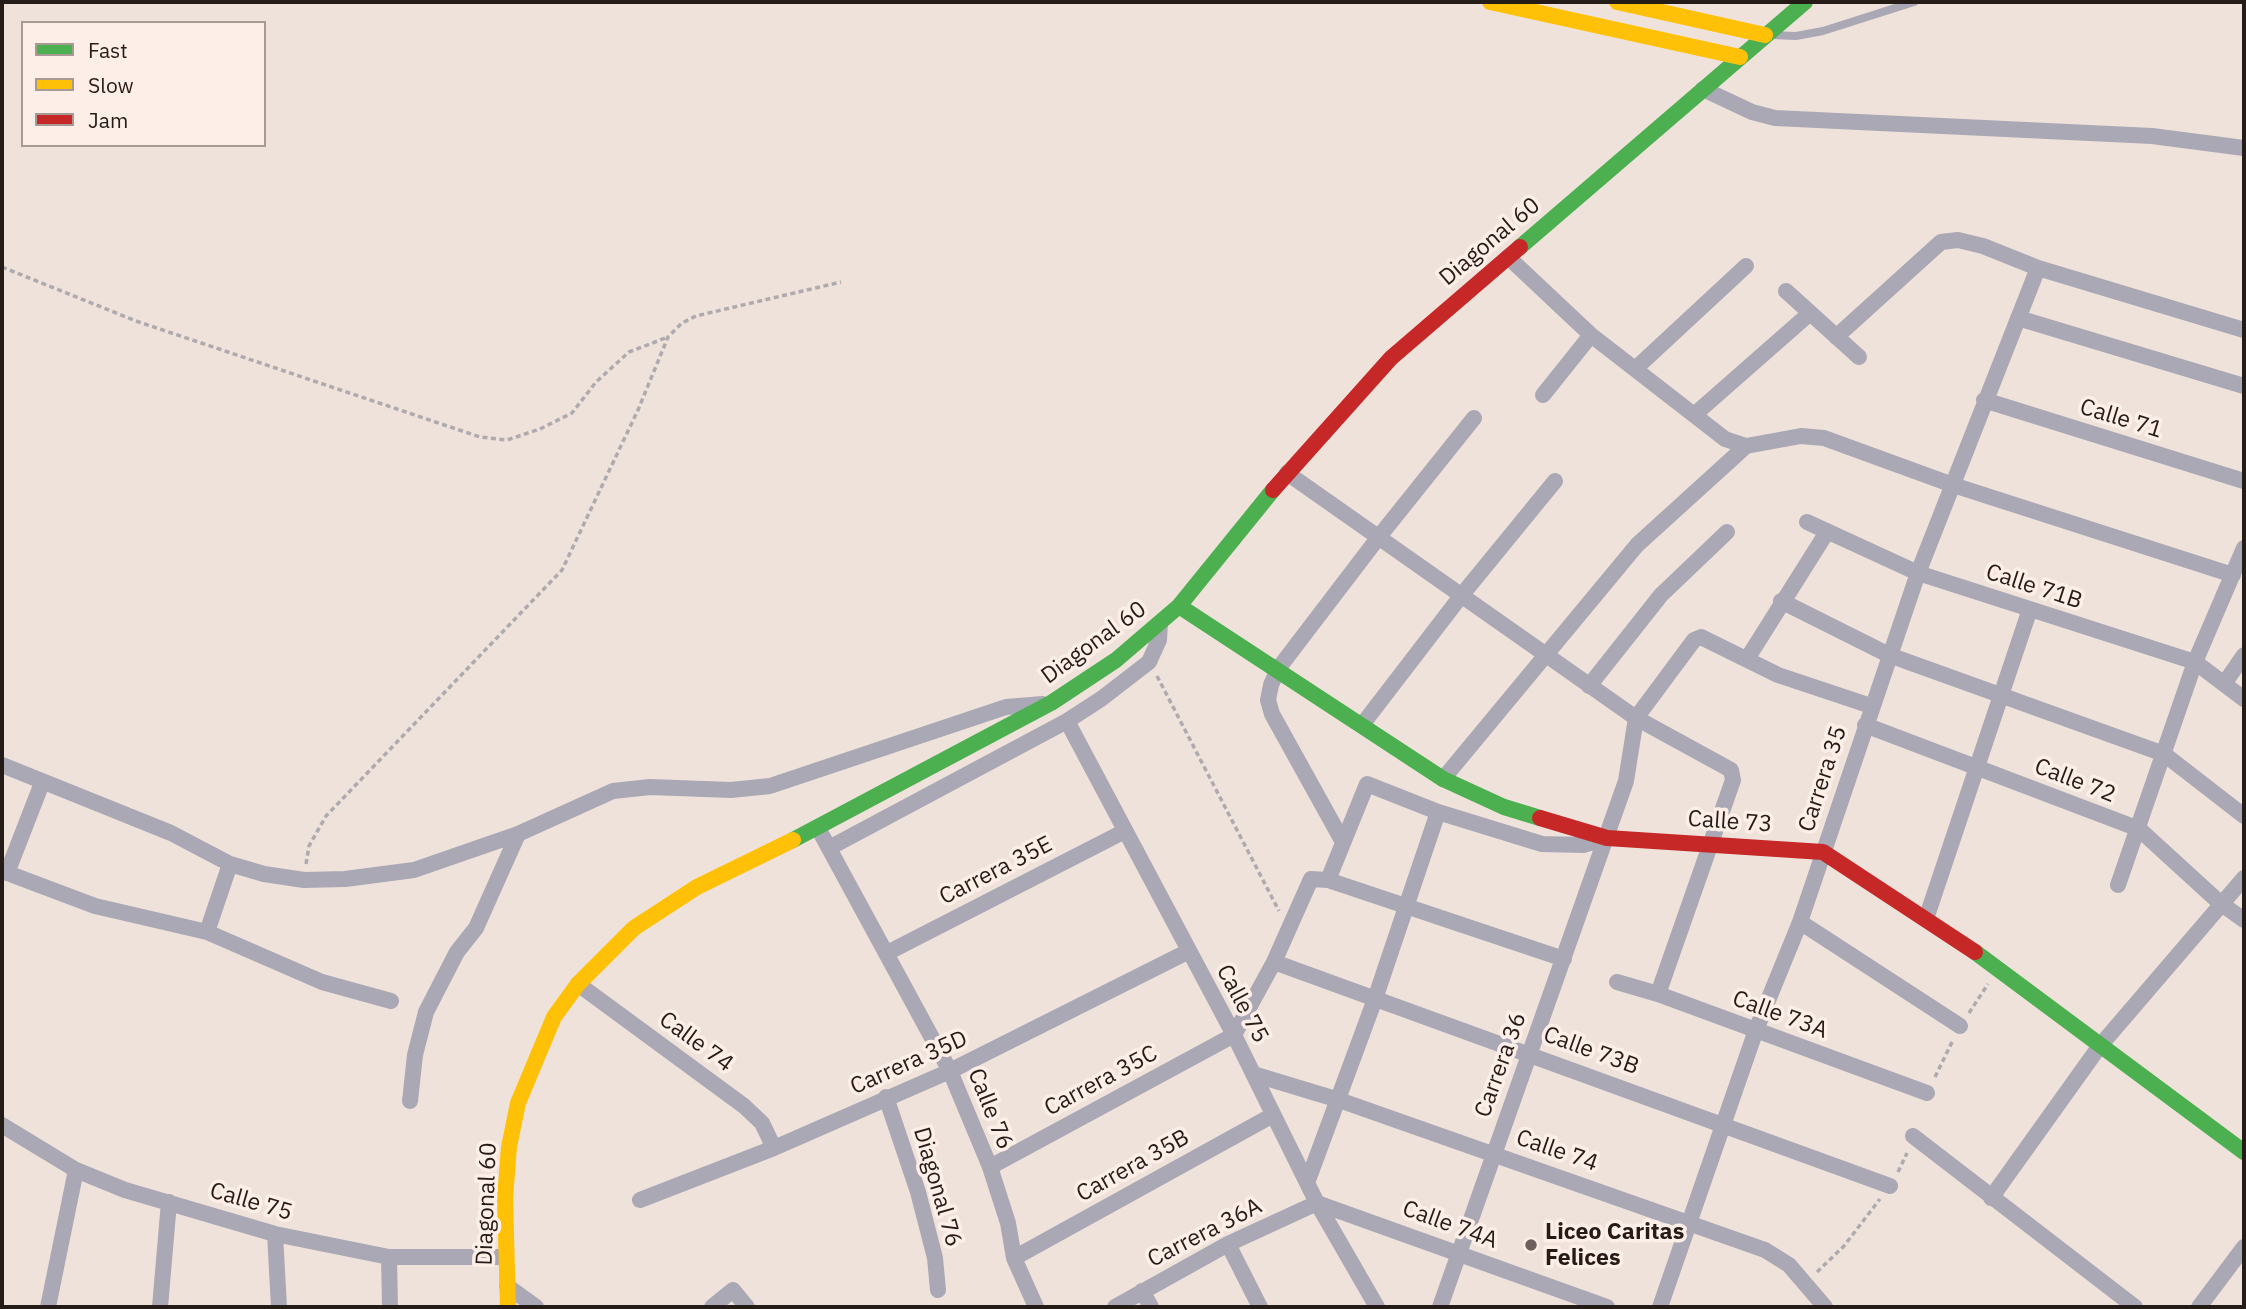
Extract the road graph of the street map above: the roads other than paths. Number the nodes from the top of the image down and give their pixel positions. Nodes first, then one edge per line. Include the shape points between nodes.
1 (1490, 2) edge
2 (1617, 2) edge
3 (1805, 2) edge
4 (1914, 2) edge
5 (1765, 35) junction
6 (1740, 57) junction
7 (1703, 89) junction
8 (2244, 148) edge
9 (1508, 257) junction
10 (1746, 266) dead end
11 (2038, 268) junction
12 (1786, 291) dead end
13 (1810, 314) junction
14 (2018, 318) junction
15 (2244, 330) edge
16 (1591, 335) junction
17 (1836, 337) junction
18 (1859, 357) dead end
19 (1635, 369) junction
20 (2244, 386) edge
21 (1543, 395) dead end
22 (1984, 400) junction
23 (1694, 415) junction
24 (1474, 418) dead end
25 (1746, 446) junction
26 (1287, 473) junction
27 (1555, 481) dead end
28 (2244, 481) edge
29 (1953, 485) junction
30 (1807, 522) dead end
31 (1827, 531) junction
32 (1727, 532) dead end
33 (1378, 538) junction
34 (2244, 548) edge
35 (1918, 573) junction
36 (2233, 575) junction
37 (1461, 596) junction
38 (1781, 601) junction
39 (1179, 606) junction
40 (2030, 609) junction
41 (1160, 623) junction
42 (1889, 655) junction
43 (2244, 655) edge
44 (1546, 656) junction
45 (1747, 659) junction
46 (2195, 662) junction
47 (1278, 669) junction
48 (2224, 684) junction
49 (1589, 686) junction
50 (2001, 695) junction
51 (2244, 699) edge
52 (1051, 703) junction
53 (1871, 706) junction
54 (1636, 718) junction
55 (1066, 721) junction
56 (1362, 725) junction
57 (1865, 725) junction
58 (2164, 754) junction
59 (2, 765) edge
60 (1977, 768) junction
61 (1443, 779) junction
62 (42, 783) junction
63 (1438, 812) junction
64 (2244, 816) edge
65 (818, 828) junction
66 (2139, 829) junction
67 (1125, 831) junction
68 (518, 834) junction
69 (1607, 838) junction
70 (1343, 842) junction
71 (1710, 843) junction
72 (829, 848) junction
73 (1823, 852) junction
74 (230, 864) junction
75 (5, 872) edge
76 (1322, 878) junction
77 (2244, 878) edge
78 (2118, 886) dead end
79 (2220, 903) junction
80 (1405, 908) junction
81 (1926, 919) junction
82 (2244, 920) edge
83 (1800, 922) junction
84 (206, 932) junction
85 (1189, 951) junction
86 (887, 953) junction
87 (1564, 959) junction
88 (1274, 962) junction
89 (1617, 982) dead end
90 (578, 984) junction
91 (1658, 994) junction
92 (1375, 999) junction
93 (391, 1001) dead end
94 (1961, 1026) dead end
95 (1756, 1030) junction
96 (1234, 1035) junction
97 (2099, 1047) junction
98 (1530, 1052) junction
99 (950, 1071) junction
100 (1253, 1074) junction
101 (1927, 1093) dead end
102 (886, 1097) junction
103 (1339, 1100) junction
104 (410, 1101) dead end
105 (1273, 1115) junction
106 (1724, 1124) junction
107 (2, 1125) edge
108 (1913, 1136) dead end
109 (774, 1148) junction
110 (2244, 1152) edge
111 (1494, 1153) junction
112 (990, 1167) junction
113 (76, 1170) junction
114 (1307, 1184) junction
115 (1890, 1186) dead end
116 (1991, 1198) junction
117 (640, 1200) dead end
118 (169, 1202) junction
119 (1317, 1203) junction
120 (1690, 1221) junction
121 (275, 1234) junction
122 (1228, 1244) junction
123 (2244, 1247) edge
124 (1460, 1252) junction
125 (389, 1257) junction
126 (506, 1257) junction
127 (1014, 1258) junction
128 (507, 1286) junction
129 (938, 1290) dead end
130 (1142, 1291) junction
131 (48, 1307) edge
132 (160, 1307) edge
133 (279, 1307) edge
134 (390, 1307) edge
135 (508, 1307) edge
136 (537, 1307) edge
137 (712, 1307) edge
138 (747, 1307) edge
139 (1036, 1307) edge
140 (1115, 1307) edge
141 (1151, 1307) edge
142 (1260, 1307) edge
143 (1377, 1307) edge
144 (1440, 1307) edge
145 (1607, 1307) edge
146 (1660, 1307) edge
147 (1825, 1307) edge
148 (2135, 1307) edge
149 (2199, 1307) edge

1 - 6 main road
2 - 5 main road
3 - 5 main road, Diagonal 60
4 - 5 lane via 1823,31
5 - 6 main road, Diagonal 60
6 - 7 main road, Diagonal 60
7 - 8 street via 1752,113 1775,118 2152,136
7 - 9 main road, Diagonal 60
9 - 16 street
9 - 26 main road, Diagonal 60 via 1391,358
10 - 19 street
11 - 14 street, Carrera 35
11 - 15 street
11 - 17 street via 1983,246 1958,240 1941,242
12 - 13 street
13 - 17 street
13 - 23 street
14 - 20 street
14 - 22 street, Carrera 35
16 - 19 street
16 - 21 street
17 - 18 street
19 - 23 street
22 - 28 street, Calle 71
22 - 29 street, Carrera 35
23 - 25 street via 1726,439
24 - 33 street
25 - 29 street via 1801,436 1824,438
25 - 44 street via 1637,545
26 - 33 street
26 - 39 main road, Diagonal 60
27 - 37 street
29 - 35 street, Carrera 35
29 - 36 street
30 - 31 street, Calle 71B
31 - 35 street, Calle 71B
31 - 38 street
32 - 49 street via 1661,595
33 - 37 street
33 - 47 street
34 - 36 street
35 - 40 street, Calle 71B
35 - 42 street, Carrera 35
36 - 46 street
37 - 44 street
37 - 56 street
38 - 42 street
38 - 45 street
39 - 41 main road, Diagonal 60
39 - 47 main road, Calle 73
40 - 46 street, Calle 71B
40 - 50 street
41 - 52 main road, Diagonal 60 via 1116,660
41 - 55 street via 1159,640 1149,662
42 - 50 street
42 - 53 street, Carrera 35
43 - 48 street
44 - 49 street
44 - 61 street
45 - 53 street
45 - 54 street via 1702,637 1694,640
46 - 48 street, Calle 71B
46 - 58 street
47 - 56 main road, Calle 73
47 - 70 street via 1268,700 1272,714
48 - 51 street, Calle 71B
49 - 54 street
50 - 58 street
50 - 60 street
52 - 65 main road, Diagonal 60
52 - 68 street via 1006,707 770,786 613,791
53 - 57 street, Carrera 35
54 - 69 street, Carrera 36 via 1626,780
54 - 71 street via 1731,770 1733,779
55 - 67 street, Calle 75
55 - 72 street
56 - 61 main road, Calle 73
57 - 60 street, Calle 72
57 - 73 street, Carrera 35
58 - 64 street
58 - 66 street
59 - 62 street
60 - 66 street, Calle 72
60 - 81 street
61 - 69 main road, Calle 73 via 1529,816
62 - 74 street via 171,833
62 - 75 street
63 - 69 street via 1542,844 1574,846
63 - 70 street via 1367,784
63 - 80 street
65 - 72 street, Calle 76
65 - 90 main road, Diagonal 60 via 664,908 609,950
66 - 78 street
66 - 79 street, Calle 72
67 - 85 street, Calle 75
67 - 86 street, Carrera 35E
68 - 74 street via 414,870 345,879 304,880
68 - 104 street via 476,928 457,952 426,1012
69 - 71 main road, Calle 73
69 - 87 street, Carrera 36
70 - 76 street
71 - 73 main road, Calle 73
71 - 91 street
72 - 86 street, Calle 76
73 - 81 main road, Calle 73
73 - 83 street, Carrera 35
74 - 84 street
75 - 84 street via 95,906
76 - 80 street
76 - 88 street via 1311,879 1305,889
77 - 79 street
79 - 82 street, Calle 72
79 - 97 street
80 - 87 street
80 - 92 street
81 - 97 main road, Calle 73 via 1999,968
83 - 94 street
83 - 95 street, Carrera 35
84 - 93 street via 322,982
85 - 96 street, Calle 75
85 - 99 street, Carrera 35D
86 - 99 street, Calle 76
87 - 98 street, Carrera 36
88 - 92 street, Calle 73B
88 - 96 street
89 - 91 street, Calle 73A
90 - 109 street, Calle 74 via 744,1106 762,1123
90 - 126 main road, Diagonal 60 via 554,1017 518,1103 509,1147
91 - 95 street, Calle 73A
92 - 98 street, Calle 73B
92 - 103 street
95 - 101 street, Calle 73A
95 - 106 street, Carrera 35
96 - 100 street, Calle 75
96 - 112 street, Carrera 35C
97 - 110 main road, Calle 73
97 - 116 street
98 - 106 street, Calle 73B
98 - 111 street, Carrera 36
99 - 102 street, Carrera 35D
99 - 112 street, Calle 76
100 - 103 street, Calle 74
100 - 105 street, Calle 75
102 - 109 street, Carrera 35D
102 - 129 street, Diagonal 76 via 918,1192
103 - 111 street, Calle 74
103 - 114 street
105 - 114 street, Calle 75
105 - 127 street, Carrera 35B
106 - 115 street, Calle 73B
106 - 120 street, Carrera 35
107 - 113 street, Calle 75
108 - 116 street
109 - 117 street, Carrera 35D
111 - 120 street, Calle 74
111 - 124 street, Carrera 36
112 - 127 street, Calle 76
113 - 118 street, Calle 75
113 - 131 street
114 - 119 street, Calle 75
116 - 148 street
118 - 121 street, Calle 75
118 - 132 street
119 - 122 street, Carrera 36A
119 - 124 street, Calle 74A
119 - 143 street, Calle 75
120 - 146 street, Carrera 35
120 - 147 street, Calle 74 via 1765,1250 1789,1265
121 - 125 street, Calle 75
121 - 133 street
122 - 130 street, Carrera 36A
122 - 142 street
123 - 149 street
124 - 144 street, Carrera 36
124 - 145 street, Calle 74A
125 - 126 street, Calle 75
125 - 134 street
126 - 128 main road, Diagonal 60
127 - 139 street, Calle 76
128 - 135 main road, Diagonal 60
128 - 136 street
130 - 140 street, Carrera 36A
130 - 141 street
137 - 138 street via 733,1290

